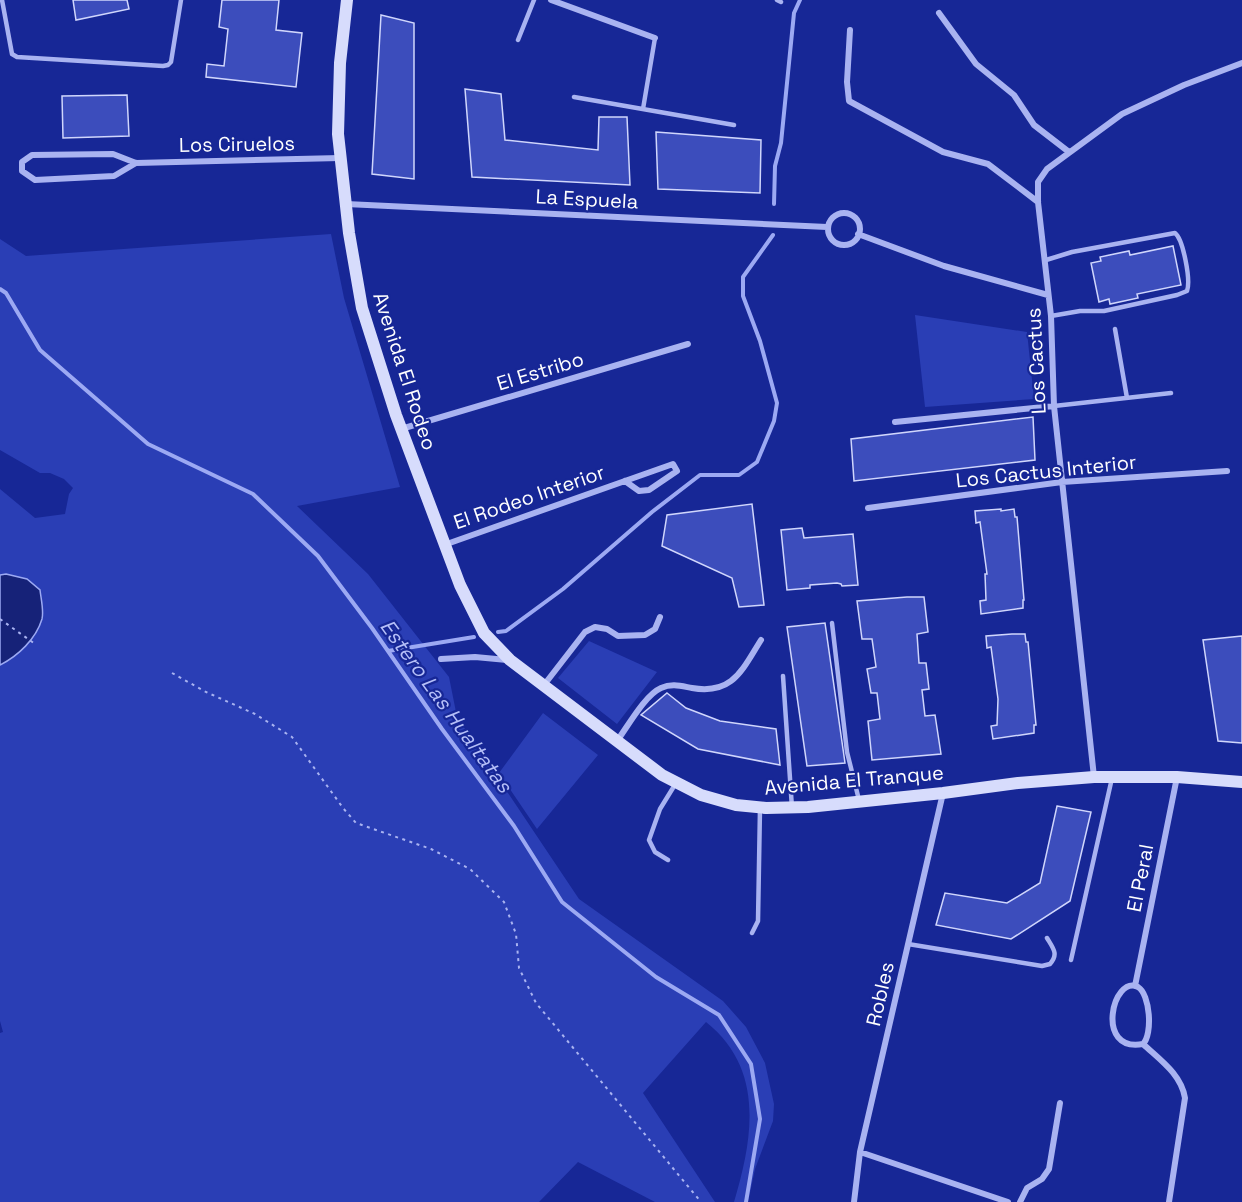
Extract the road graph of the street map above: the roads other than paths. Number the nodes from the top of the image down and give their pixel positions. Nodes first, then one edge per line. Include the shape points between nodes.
1 (2, 0) edge
2 (181, 0) edge
3 (347, 0) edge
4 (534, 0) edge
5 (551, 0) edge
6 (939, 13) dead end
7 (850, 30) dead end
8 (655, 38) joint
9 (518, 40) dead end
10 (1242, 63) edge
11 (574, 97) dead end
12 (643, 109) junction
13 (734, 125) dead end
14 (1069, 152) junction
15 (340, 158) junction
16 (136, 163) junction
17 (1038, 202) junction
18 (345, 204) junction
19 (827, 227) junction
20 (858, 234) junction
21 (1046, 260) junction
22 (1048, 295) junction
23 (1051, 316) junction
24 (1115, 329) dead end
25 (688, 344) dead end
26 (1171, 393) dead end
27 (1127, 398) junction
28 (1054, 406) junction
29 (895, 422) dead end
30 (401, 429) junction
31 (1227, 471) dead end
32 (625, 481) junction
33 (1062, 482) junction
34 (868, 508) dead end
35 (444, 545) junction
36 (660, 616) dead end
37 (832, 623) dead end
38 (761, 640) dead end
39 (441, 659) dead end
40 (510, 660) junction
41 (783, 676) dead end
42 (544, 685) junction
43 (618, 741) junction
44 (1094, 777) junction
45 (1113, 777) junction
46 (1177, 777) junction
47 (1242, 782) edge
48 (676, 783) junction
49 (943, 794) junction
50 (860, 802) junction
51 (760, 808) junction
52 (792, 808) junction
53 (668, 860) dead end
54 (752, 933) dead end
55 (1047, 938) dead end
56 (908, 944) junction
57 (1071, 960) dead end
58 (1135, 986) junction
59 (1143, 1044) junction
60 (1060, 1103) dead end
61 (860, 1152) junction
62 (854, 1202) edge
63 (1008, 1202) edge
64 (1020, 1202) edge
65 (1169, 1202) edge

1 - 2 lane via 12,54 17,57 163,66 171,62
3 - 15 street, Avenida El Rodeo via 340,69
4 - 9 lane
5 - 8 street
6 - 14 street via 976,64 1014,95 1034,125
7 - 17 street via 849,101 943,152 988,164
8 - 12 lane
10 - 14 street, Los Cactus via 1122,114
11 - 12 lane
12 - 13 lane
14 - 17 street, Los Cactus via 1040,177
15 - 16 street, Los Ciruelos
15 - 18 street, Avenida El Rodeo
16 - 16 street, Los Ciruelos via 113,153 32,155 22,162 22,171 35,180 114,176
17 - 21 street, Los Cactus
18 - 19 street, La Espuela
18 - 30 street, Avenida El Rodeo via 364,317
19 - 20 street via 831,238 839,244 850,243
19 - 20 street via 837,214 848,214 857,220
20 - 22 street via 944,266
21 - 22 street, Los Cactus
21 - 23 lane via 1175,233 1180,239 1189,281 1187,291 1178,295 1104,311 1080,310
22 - 23 street, Los Cactus
23 - 28 street, Los Cactus
24 - 27 lane
25 - 30 street, El Estribo
26 - 27 lane
27 - 28 lane
28 - 29 street
28 - 33 street, Los Cactus
30 - 35 street, Avenida El Rodeo
31 - 33 street, Los Cactus Interior
32 - 32 street, El Rodeo Interior via 639,491 676,471 673,464
32 - 35 street, El Rodeo Interior
33 - 34 street, Los Cactus Interior
33 - 44 street, Los Cactus
35 - 40 street, Avenida El Rodeo via 484,633
36 - 42 street via 655,629 645,635 618,636 595,627 585,632
37 - 50 lane via 847,752
38 - 43 street via 738,676 726,685 702,689 674,684 656,691
39 - 40 street
40 - 42 street, Avenida El Tranque
41 - 52 lane
42 - 43 street, Avenida El Tranque
43 - 48 street, Avenida El Tranque
44 - 45 street, Avenida El Tranque
44 - 49 street, Avenida El Tranque
45 - 46 street, Avenida El Tranque
45 - 57 lane
46 - 47 street, Avenida El Tranque
46 - 58 street, El Peral
48 - 51 street, Avenida El Tranque via 701,795
48 - 53 lane via 660,809 649,840 655,852
49 - 50 street, Avenida El Tranque
49 - 56 street, Robles
50 - 52 street, Avenida El Tranque
51 - 52 street, Avenida El Tranque
51 - 54 lane via 758,921
55 - 56 lane via 1055,954 1050,964 1042,966
56 - 61 street, Robles
58 - 59 street via 1143,992 1148,1013 1149,1035
58 - 59 street via 1122,991 1111,1017 1123,1041
59 - 65 street via 1178,1078 1185,1098
60 - 64 street via 1049,1169 1027,1188
61 - 62 street, Robles
61 - 63 street

